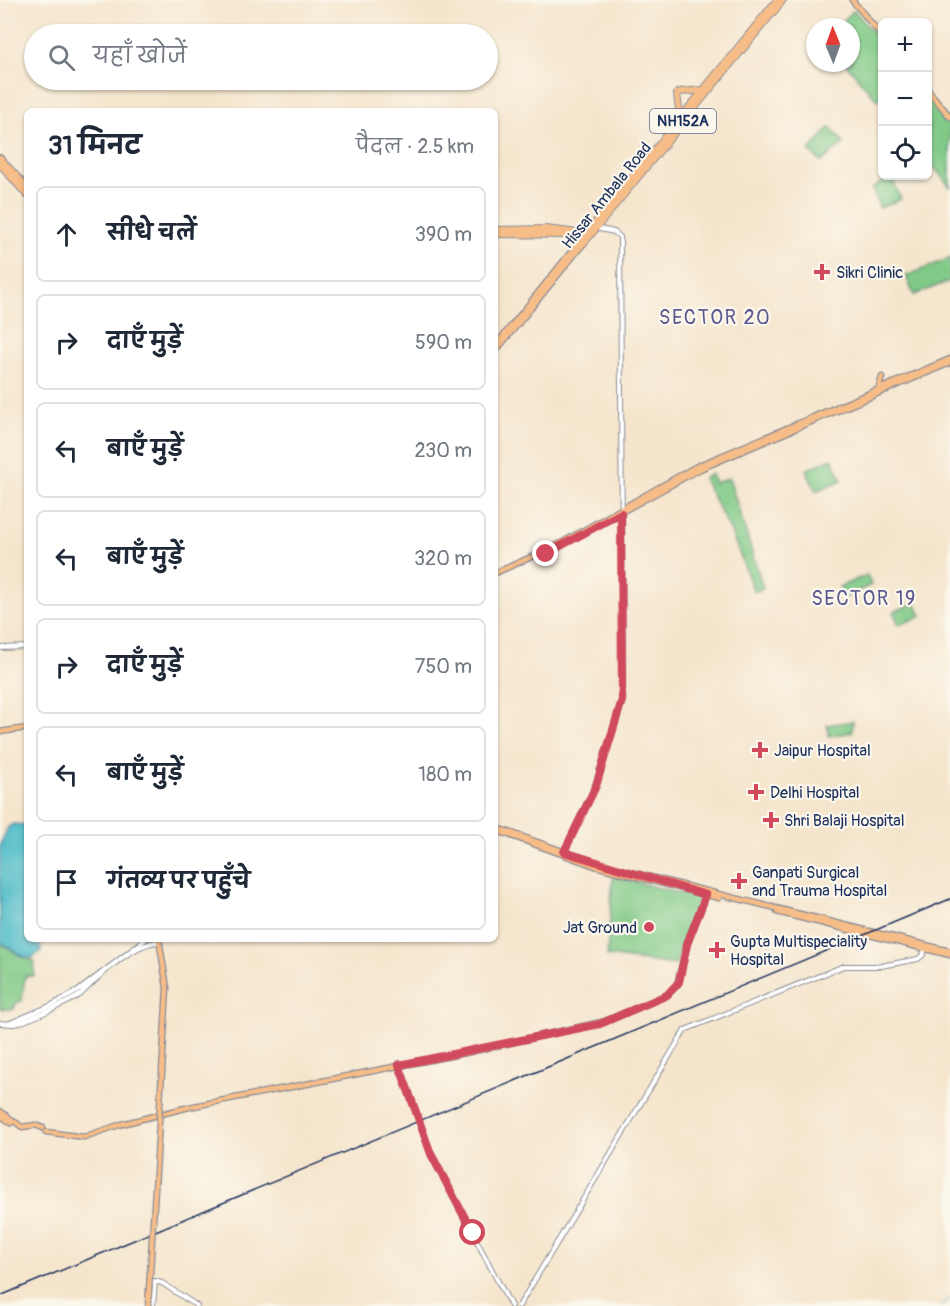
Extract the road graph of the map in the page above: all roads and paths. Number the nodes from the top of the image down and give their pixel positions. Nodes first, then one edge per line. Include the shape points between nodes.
1 (777, 0) edge
2 (783, 0) edge
3 (852, 0) edge
4 (878, 31) edge
5 (705, 89) junction
6 (932, 96) edge
7 (950, 117) edge
8 (680, 118) junction
9 (0, 158) edge
10 (0, 164) edge
11 (24, 185) edge
12 (24, 192) edge
13 (594, 228) junction
14 (498, 232) edge
15 (498, 232) edge
16 (588, 235) junction
17 (582, 242) junction
18 (498, 342) edge
19 (498, 348) edge
20 (950, 361) edge
21 (895, 382) junction
22 (878, 390) junction
23 (621, 510) junction
24 (498, 573) edge
25 (24, 647) edge
26 (0, 648) edge
27 (24, 728) edge
28 (0, 732) edge
29 (498, 830) edge
30 (563, 853) junction
31 (706, 893) junction
32 (142, 942) edge
33 (155, 942) edge
34 (160, 942) edge
35 (926, 947) junction
36 (950, 953) edge
37 (0, 1023) edge
38 (10, 1023) junction
39 (399, 1064) junction
40 (0, 1113) edge
41 (155, 1281) junction
42 (149, 1306) edge
43 (197, 1306) edge
44 (511, 1306) edge
45 (519, 1306) edge

1 - 5 highway, Hissar Ambala Road / NH152A
2 - 13 highway, Hissar Ambala Road / NH152A
3 - 4 main road
5 - 8 highway, Hissar Ambala Road / NH152A
5 - 8 highway via 679,93
6 - 7 main road
8 - 13 highway, Hissar Ambala Road / NH152A
9 - 11 highway
10 - 12 highway
13 - 16 highway, Hissar Ambala Road / NH152A
13 - 23 street via 620,237
14 - 16 highway via 553,230
15 - 17 highway via 563,235
16 - 17 highway, Hissar Ambala Road / NH152A
17 - 18 main road, Hissar Ambala Road
17 - 19 main road, Hissar Ambala Road
20 - 21 main road
20 - 23 main road via 697,471
21 - 22 main road
21 - 22 main road via 883,376
22 - 23 main road via 695,467
23 - 24 main road
23 - 30 street via 622,700 596,786
25 - 26 street
27 - 28 main road
29 - 30 main road
30 - 31 main road
31 - 35 main road
31 - 39 main road via 677,985 667,995 583,1028
32 - 38 street via 78,990
33 - 38 street via 145,944 87,985 80,995
34 - 42 main road, bridge via 167,988
35 - 36 main road
35 - 45 street via 918,959 844,966 685,1030
37 - 38 street
39 - 40 main road via 162,1110 85,1135 35,1125 22,1127
39 - 44 street via 431,1154
41 - 42 street
41 - 42 street via 148,1279
41 - 43 street

